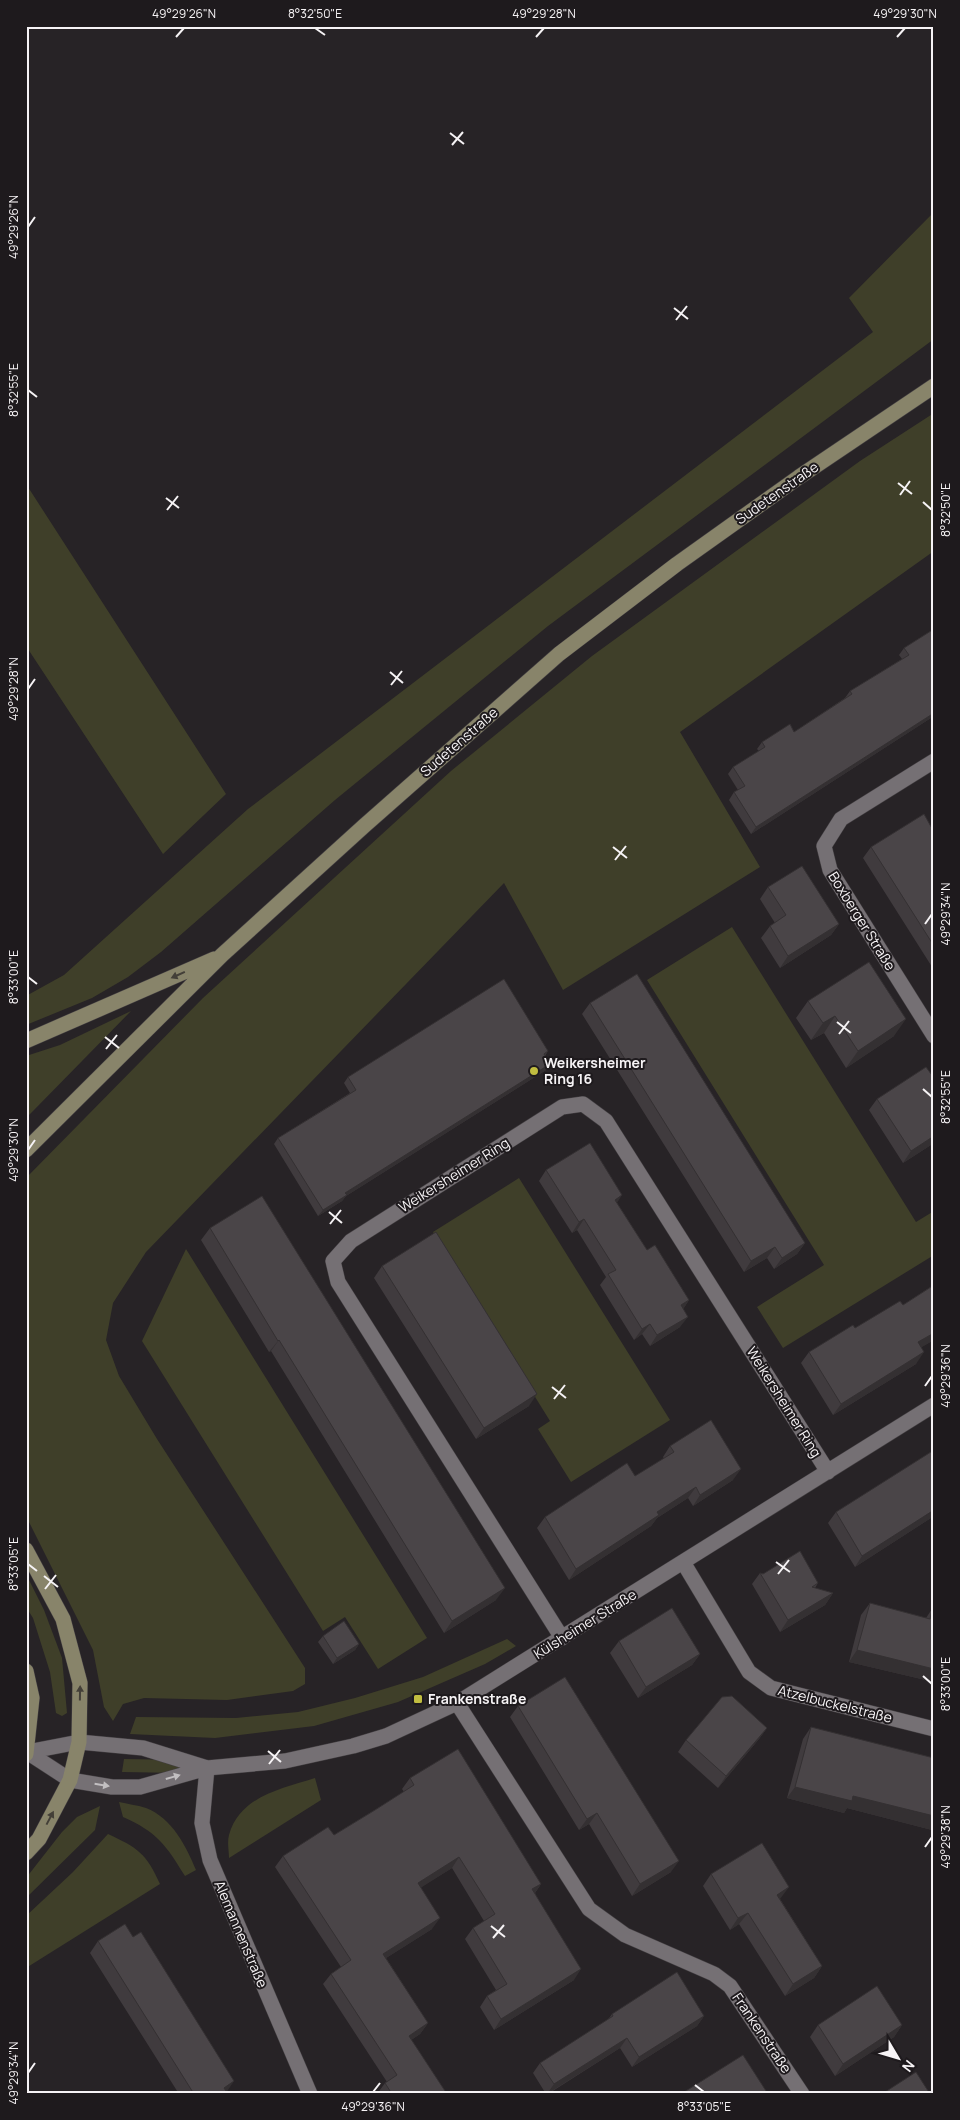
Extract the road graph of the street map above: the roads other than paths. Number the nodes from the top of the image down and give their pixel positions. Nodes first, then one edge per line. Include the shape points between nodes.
1 (934, 386) edge
2 (934, 761) edge
3 (222, 955) junction
4 (934, 1036) edge
5 (26, 1041) edge
6 (26, 1150) edge
7 (934, 1405) edge
8 (828, 1472) junction
9 (26, 1550) edge
10 (683, 1562) junction
11 (562, 1638) junction
12 (26, 1671) edge
13 (457, 1703) junction
14 (934, 1729) edge
15 (79, 1742) junction
16 (27, 1753) edge
17 (207, 1768) junction
18 (70, 1780) junction
19 (26, 1853) edge
20 (310, 2094) edge
21 (802, 2094) edge

1 - 3 main road, Sudetenstraße via 677,564 559,654
2 - 4 street, Boxberger Straße via 841,820 824,846 830,870
3 -> 5 main road
3 - 6 main road, Sudetenstraße
7 - 8 street, Külsheimer Straße
8 - 10 street, Külsheimer Straße
8 - 11 street, Weikersheimer Ring via 606,1121 583,1104 562,1107 351,1241 332,1262 338,1282
15 -> 9 main road via 80,1683 66,1628
10 - 11 street, Külsheimer Straße
10 - 14 street, Atzelbuckelstraße via 749,1672 771,1688
11 - 13 street, Külsheimer Straße
12 - 16 main road via 32,1698
13 - 17 street, Külsheimer Straße via 386,1736 353,1746 285,1761
13 - 21 street, Frankenstraße via 589,1909 624,1935 714,1974 730,1986
15 - 16 street, Külsheimer Straße
15 - 17 street, Külsheimer Straße via 143,1748
15 - 18 main road
16 - 18 street, Külsheimer Straße
18 -> 17 street, Külsheimer Straße via 112,1787 140,1787
17 - 20 street, Alemannenstraße via 202,1823 210,1860
19 -> 18 main road via 39,1839

